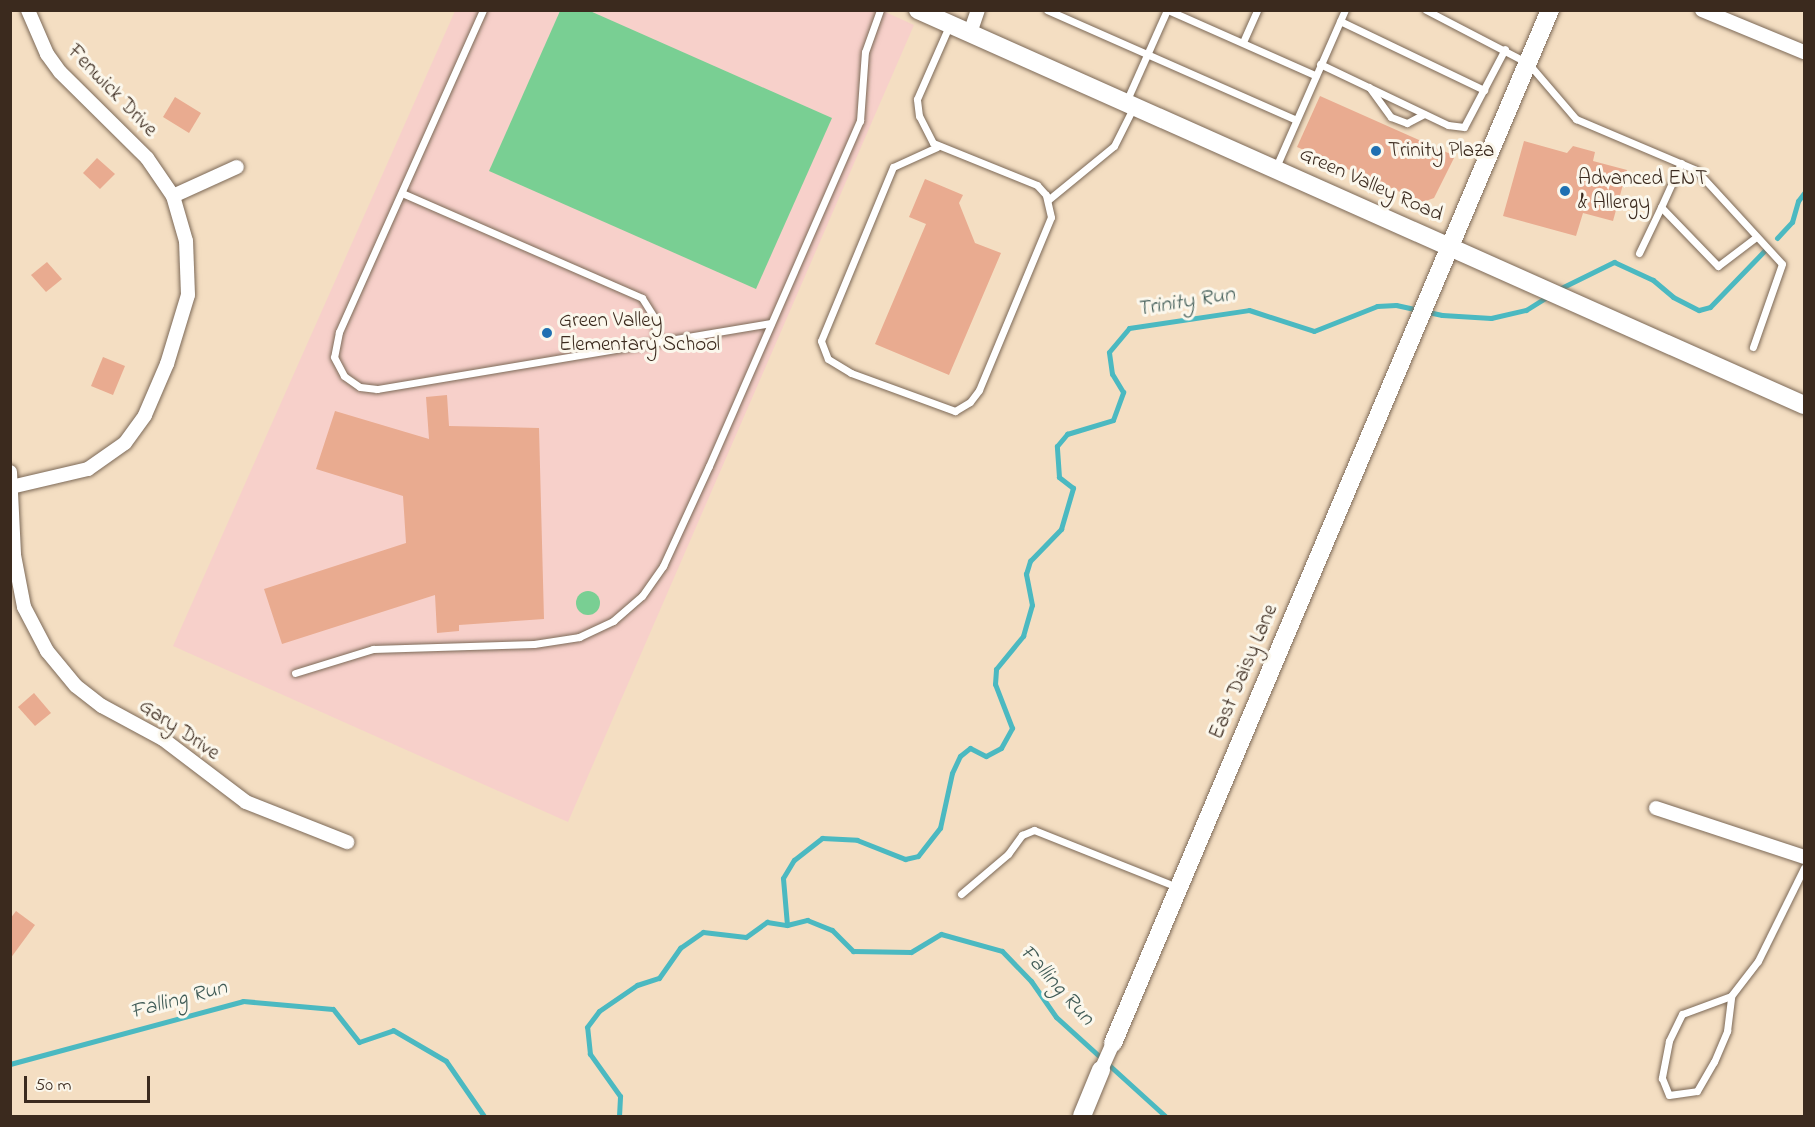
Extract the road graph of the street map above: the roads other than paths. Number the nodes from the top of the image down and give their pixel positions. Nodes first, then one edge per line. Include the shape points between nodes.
1 (28, 10) edge
2 (483, 10) edge
3 (880, 10) edge
4 (918, 10) edge
5 (978, 10) edge
6 (1047, 10) edge
7 (1168, 10) edge
8 (1257, 10) edge
9 (1345, 10) edge
10 (1426, 10) edge
11 (1550, 10) edge
12 (1702, 10) edge
13 (1340, 21) junction
14 (950, 24) junction
15 (970, 33) junction
16 (1243, 42) junction
17 (1505, 49) junction
18 (1804, 52) edge
19 (1146, 57) junction
20 (1528, 63) junction
21 (1320, 64) junction
22 (1316, 75) junction
23 (1369, 87) junction
24 (1484, 90) junction
25 (1130, 103) junction
26 (1425, 114) junction
27 (1296, 120) junction
28 (938, 147) junction
29 (1681, 163) junction
30 (237, 167) dead end
31 (1276, 167) junction
32 (402, 192) junction
33 (173, 196) junction
34 (1048, 200) junction
35 (1661, 207) junction
36 (1756, 237) junction
37 (1452, 246) junction
38 (1639, 253) dead end
39 (770, 324) junction
40 (658, 341) junction
41 (1753, 347) dead end
42 (1804, 405) edge
43 (10, 472) edge
44 (11, 487) edge
45 (17, 608) edge
46 (295, 673) dead end
47 (1656, 808) dead end
48 (347, 842) dead end
49 (1804, 857) edge
50 (1804, 868) edge
51 (1179, 888) junction
52 (961, 894) dead end
53 (1731, 996) junction
54 (1113, 1043) joint
55 (1101, 1070) joint
56 (1082, 1116) edge

1 - 33 street, Fenwick Drive via 47,54 60,72 147,158
2 - 32 lane
3 - 39 lane via 865,52 860,121
4 - 14 street, Green Valley Road
5 - 15 street
6 - 19 lane
7 - 16 lane
7 - 19 lane
8 - 16 lane
9 - 13 lane
10 - 17 lane
11 - 20 street, East Daisy Lane
12 - 18 street
13 - 21 lane
13 - 24 lane
14 - 15 street, Green Valley Road
14 - 28 lane via 917,99 919,116
15 - 25 street, Green Valley Road
16 - 22 lane
17 - 20 lane
17 - 24 lane
19 - 25 lane
19 - 27 lane
20 - 29 lane via 1576,119
20 - 37 street, East Daisy Lane
21 - 22 lane
21 - 23 lane
22 - 27 lane
23 - 26 lane
23 - 26 lane via 1391,117 1407,123
24 - 26 lane via 1464,127
25 - 31 street, Green Valley Road
25 - 34 lane via 1114,146
27 - 31 lane
28 - 34 lane via 1031,182
28 - 34 lane via 893,167 827,322 821,341 825,355 851,374 949,411 970,402 1047,231 1051,217
29 - 35 lane
29 - 36 lane via 1696,170
30 - 33 street
31 - 37 street, Green Valley Road
32 - 40 lane via 642,298 654,317
32 - 40 lane via 335,345 338,367 354,384 377,389
33 - 44 street, Fenwick Drive via 186,241 188,295 180,330 145,415 125,443 103,462 48,481
35 - 36 lane via 1718,266
35 - 38 lane
36 - 41 lane via 1782,264
37 - 42 street, Green Valley Road
37 - 51 street, East Daisy Lane
39 - 40 lane
39 - 46 lane via 663,566 642,596 613,621 579,637 534,644 373,649
43 - 44 street, Gary Drive
44 - 45 street, Gary Drive
45 - 48 street, Gary Drive via 47,651 89,696 163,739 246,802
47 - 49 street
50 - 53 lane via 1758,961
51 - 52 lane via 1034,830 1022,835 1008,854
51 - 54 street, East Daisy Lane
53 - 53 lane via 1682,1014 1668,1041 1662,1078 1669,1095 1696,1090 1702,1081 1727,1031
54 - 55 street, East Daisy Lane
55 - 56 street, East Daisy Lane

